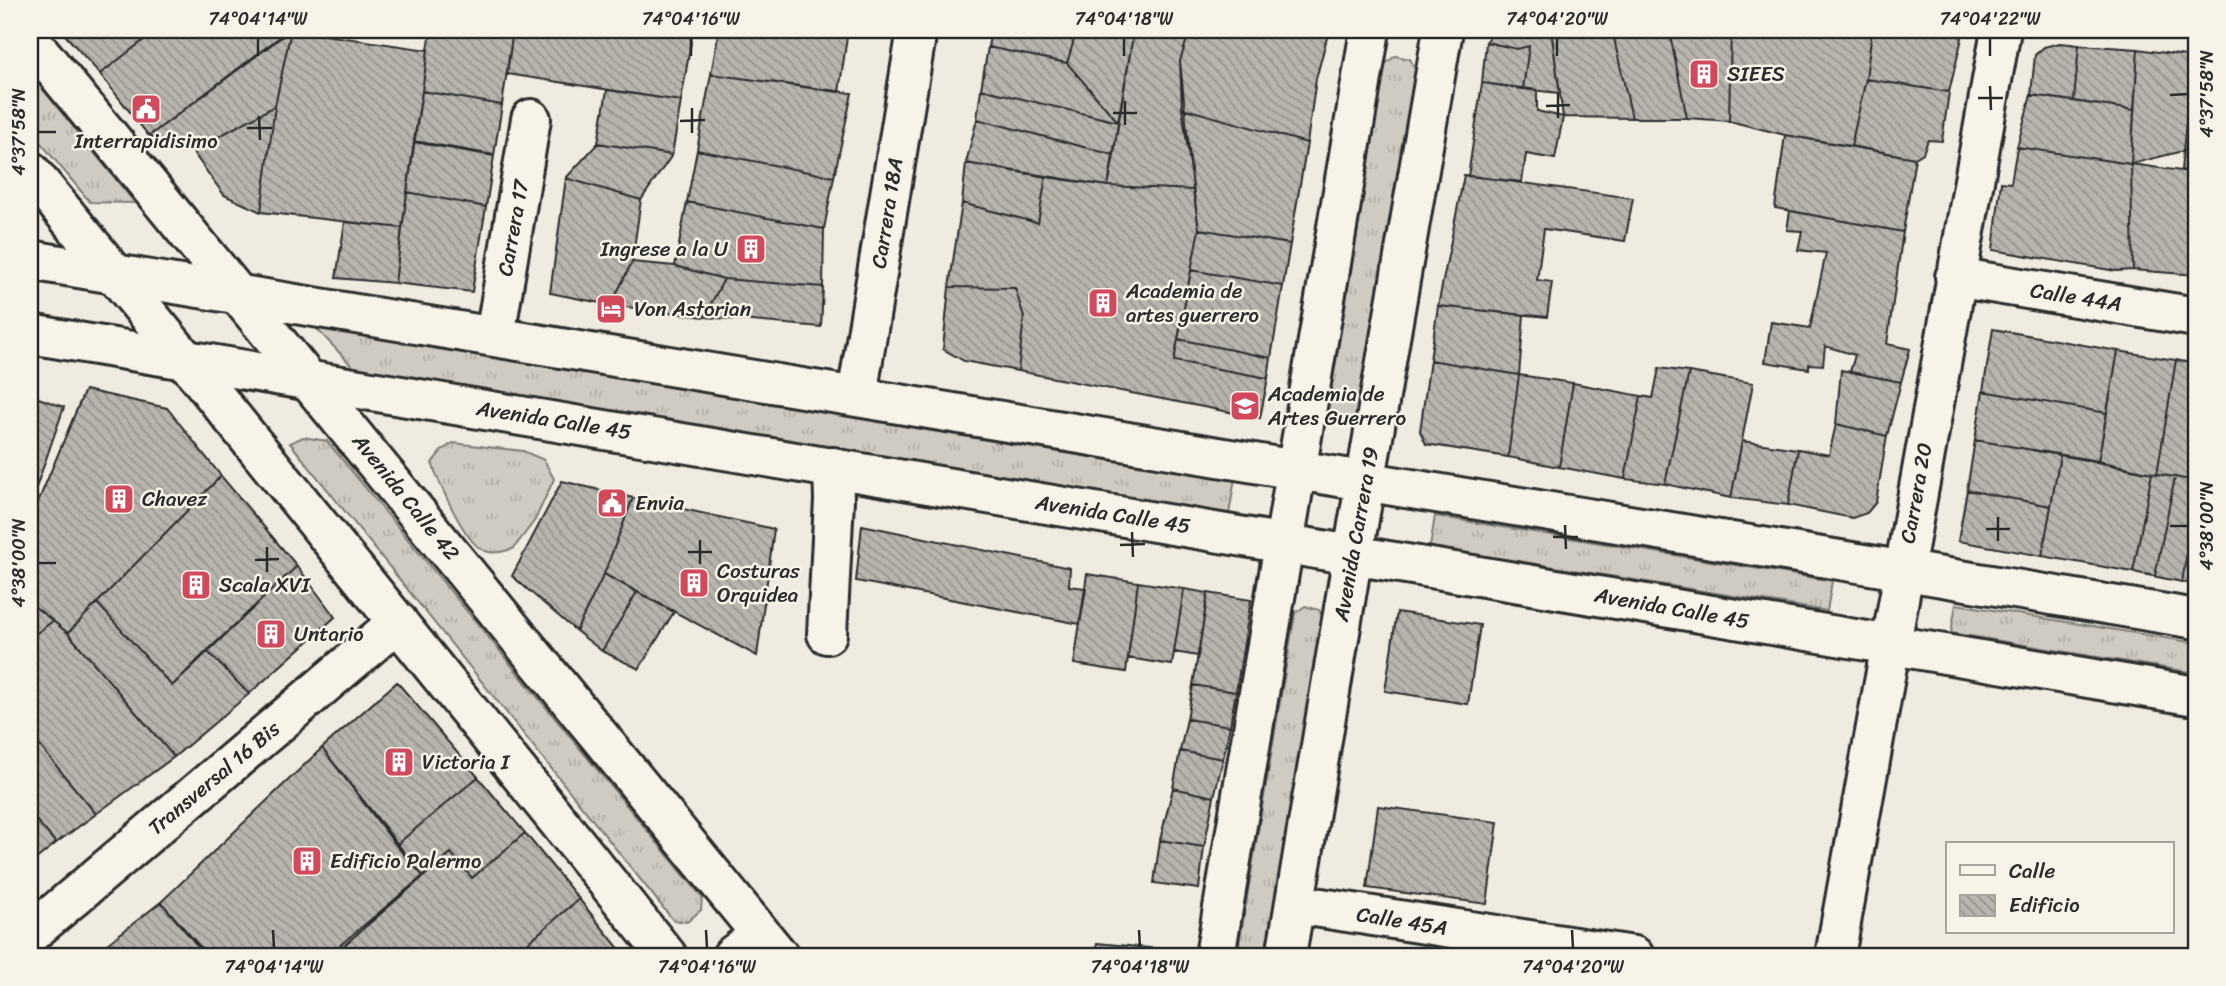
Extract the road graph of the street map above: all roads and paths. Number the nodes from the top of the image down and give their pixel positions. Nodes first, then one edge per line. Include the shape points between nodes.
1 (916, 30) edge
2 (1370, 30) edge
3 (2001, 30) edge
4 (1441, 31) edge
5 (30, 40) edge
6 (531, 119) dead end
7 (30, 171) edge
8 (30, 260) edge
9 (112, 273) junction
10 (1955, 277) junction
11 (235, 293) junction
12 (2196, 317) edge
13 (30, 334) edge
14 (495, 336) junction
15 (184, 358) junction
16 (310, 380) junction
17 (857, 396) junction
18 (833, 467) junction
19 (1296, 469) junction
20 (1366, 480) junction
21 (1284, 543) junction
22 (1353, 554) junction
23 (1902, 569) junction
24 (2196, 619) edge
25 (398, 622) junction
26 (827, 634) dead end
27 (1891, 644) junction
28 (2196, 696) edge
29 (1295, 904) junction
30 (30, 934) edge
31 (757, 949) edge
32 (667, 956) edge
33 (1215, 956) edge
34 (1286, 956) edge
35 (1634, 956) edge
36 (1835, 956) edge

1 - 17 main road, Carrera 18A
2 - 19 main road
3 - 10 main road, Carrera 20
4 - 20 main road, Avenida Carrera 19
5 - 11 main road, Avenida Calle 42
6 - 14 main road, Carrera 17
7 - 9 main road
8 - 9 main road
9 - 11 main road
9 - 15 main road
10 - 12 main road, Calle 44A
10 - 23 main road, Carrera 20
11 - 14 main road
11 - 16 main road, Avenida Calle 42
13 - 15 main road, Avenida Calle 45
14 - 17 main road
15 - 16 main road, Avenida Calle 45
15 - 25 main road
16 - 18 main road, Avenida Calle 45
16 - 31 main road, Avenida Calle 42
17 - 19 main road
18 - 21 main road, Avenida Calle 45
18 - 26 main road
19 - 20 main road
19 - 21 main road
20 - 22 main road, Avenida Carrera 19
20 - 23 main road
21 - 22 main road, Avenida Calle 45
21 - 33 main road
22 - 27 main road, Avenida Calle 45
22 - 29 main road, Avenida Carrera 19
23 - 24 main road
23 - 27 main road, Carrera 20
25 - 30 main road, Transversal 16 Bis
25 - 32 main road
27 - 28 main road, Avenida Calle 45
27 - 36 main road, Carrera 20
29 - 34 main road, Avenida Carrera 19
29 - 35 main road, Calle 45A

